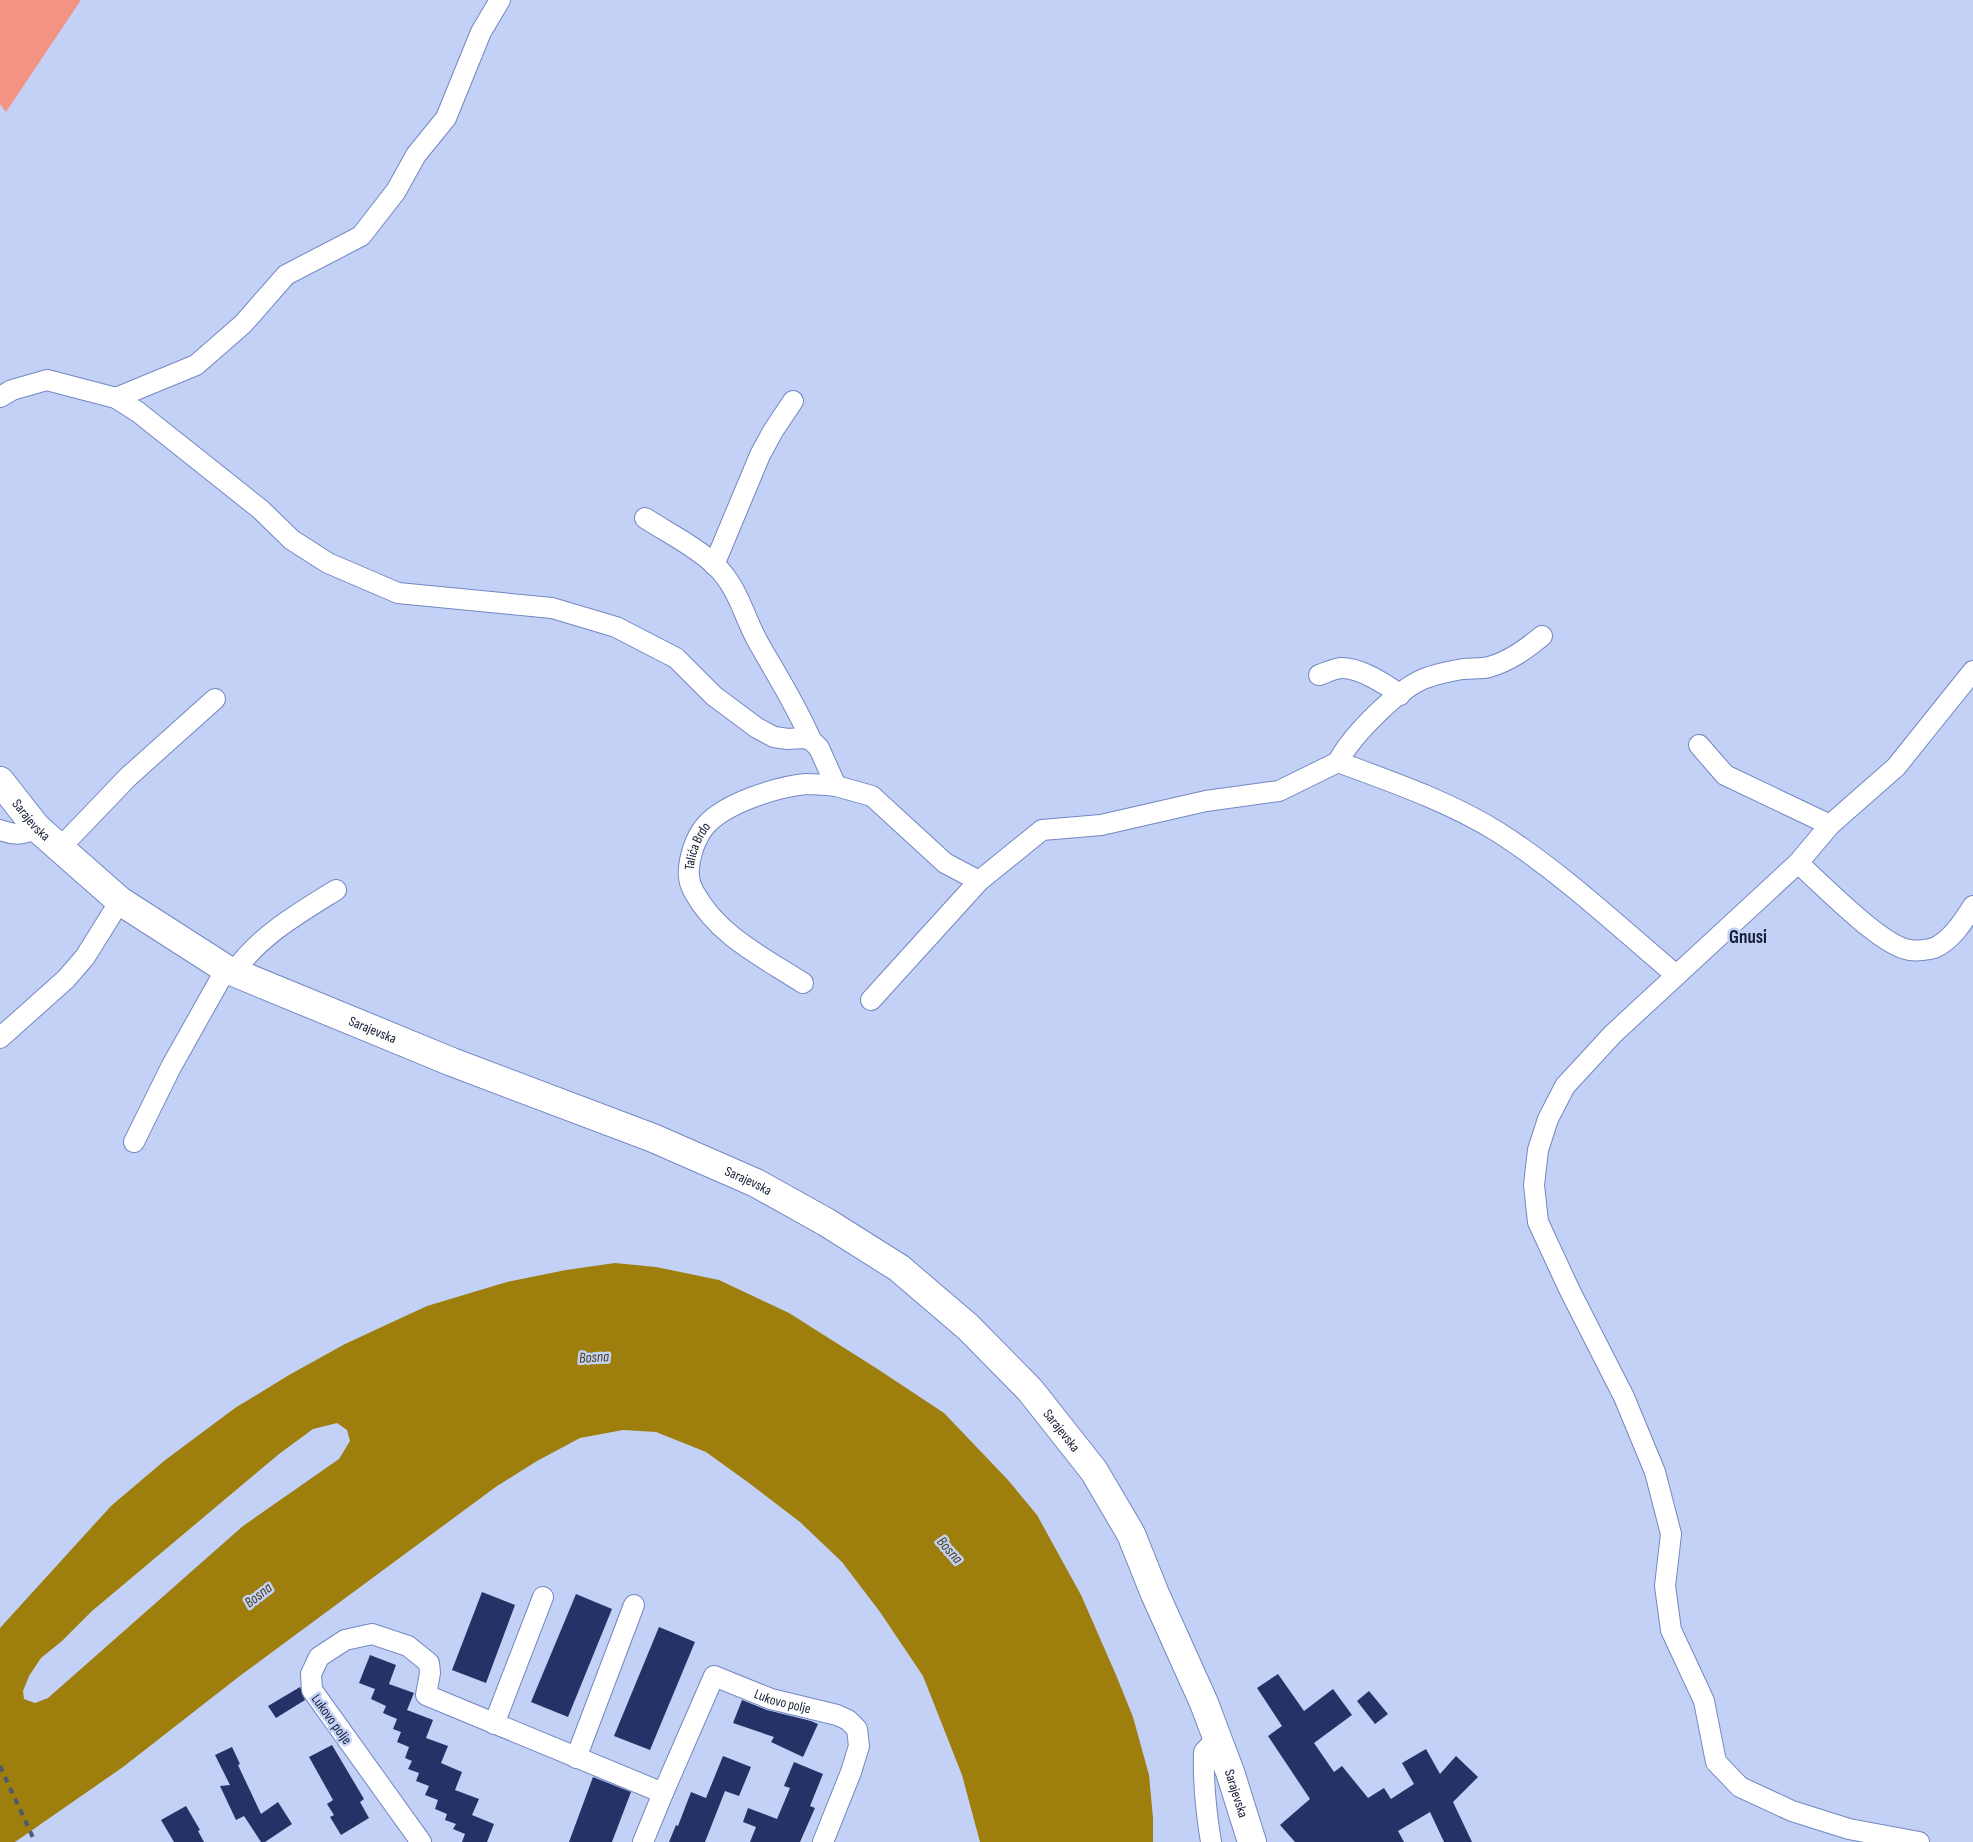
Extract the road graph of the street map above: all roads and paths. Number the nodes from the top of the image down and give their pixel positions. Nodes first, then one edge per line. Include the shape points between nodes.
1 (500, 0) edge
2 (0, 397) edge
3 (116, 398) junction
4 (793, 402) dead end
5 (645, 518) dead end
6 (714, 565) junction
7 (1542, 636) dead end
8 (1973, 671) edge
9 (1319, 675) dead end
10 (1400, 695) junction
11 (215, 699) dead end
12 (811, 740) junction
13 (1699, 745) dead end
14 (1338, 762) junction
15 (0, 781) edge
16 (836, 786) junction
17 (1830, 825) junction
18 (36, 827) junction
19 (0, 830) edge
20 (59, 849) junction
21 (1798, 863) junction
22 (979, 881) junction
23 (336, 890) dead end
24 (120, 901) junction
25 (1973, 906) edge
26 (230, 970) junction
27 (1676, 975) junction
28 (803, 983) dead end
29 (871, 1000) dead end
30 (0, 1038) edge
31 (134, 1142) dead end
32 (543, 1597) dead end
33 (634, 1605) dead end
34 (494, 1724) junction
35 (1217, 1738) junction
36 (576, 1758) junction
37 (663, 1793) junction
38 (421, 1842) edge
39 (643, 1842) edge
40 (823, 1842) edge
41 (1211, 1842) edge
42 (1252, 1842) edge
43 (1919, 1842) edge

1 - 3 street via 481,32 446,118 416,155 396,191 361,236 286,275 243,324 196,365
2 - 3 street via 12,390 47,380
3 - 12 street via 260,509 292,540 328,563 398,593 552,608 616,627 676,658 714,696 758,728 774,737
4 - 6 street via 760,456
5 - 6 street
6 - 12 street via 738,594 757,640
7 - 10 street via 1520,654 1488,667 1427,677
8 - 17 street via 1896,767
9 - 10 street via 1342,668 1385,683
10 - 14 street via 1359,733
11 - 20 street via 128,777
12 - 16 street via 819,748
13 - 17 street via 1725,775
14 - 22 street via 1279,790 1206,801 1101,825 1042,830
14 - 27 street via 1429,796 1497,832 1550,869
15 - 18 main road, Sarajevska
16 - 22 street, Talića Brdo via 872,796 945,863
16 - 28 street, Talića Brdo via 807,784 773,789 730,808 705,826 693,848 687,871 693,891 728,936
17 - 21 street
18 - 19 street via 30,832 12,835
18 - 20 main road, Sarajevska
20 - 24 main road, Sarajevska
21 - 25 street via 1864,924 1910,950 1934,948 1946,940 1961,926
21 - 27 street
22 - 29 street
23 - 26 street via 270,935
24 - 26 main road, Sarajevska
24 - 30 street via 66,979
26 - 31 street via 171,1067
26 - 35 main road, Sarajevska via 452,1062 670,1145 756,1183 899,1268 968,1327 1030,1390 1094,1471 1131,1534
27 - 43 street via 1612,1034 1565,1086 1548,1119 1538,1150 1534,1185 1538,1222 1624,1397 1656,1472 1672,1534 1665,1586 1671,1630 1704,1702 1716,1762 1740,1787 1792,1811 1849,1829
32 - 34 street
33 - 36 street
34 - 36 street, Lukovo polje
34 - 38 street, Lukovo polje via 426,1696 429,1663 408,1646 372,1634 345,1640 319,1657 311,1674 312,1690
35 - 41 street via 1204,1752
35 - 42 main road, Sarajevska
36 - 37 street, Lukovo polje
37 - 39 street, Lukovo polje
37 - 40 street, Lukovo polje via 714,1676 771,1699 837,1715 848,1720 857,1730 857,1754

